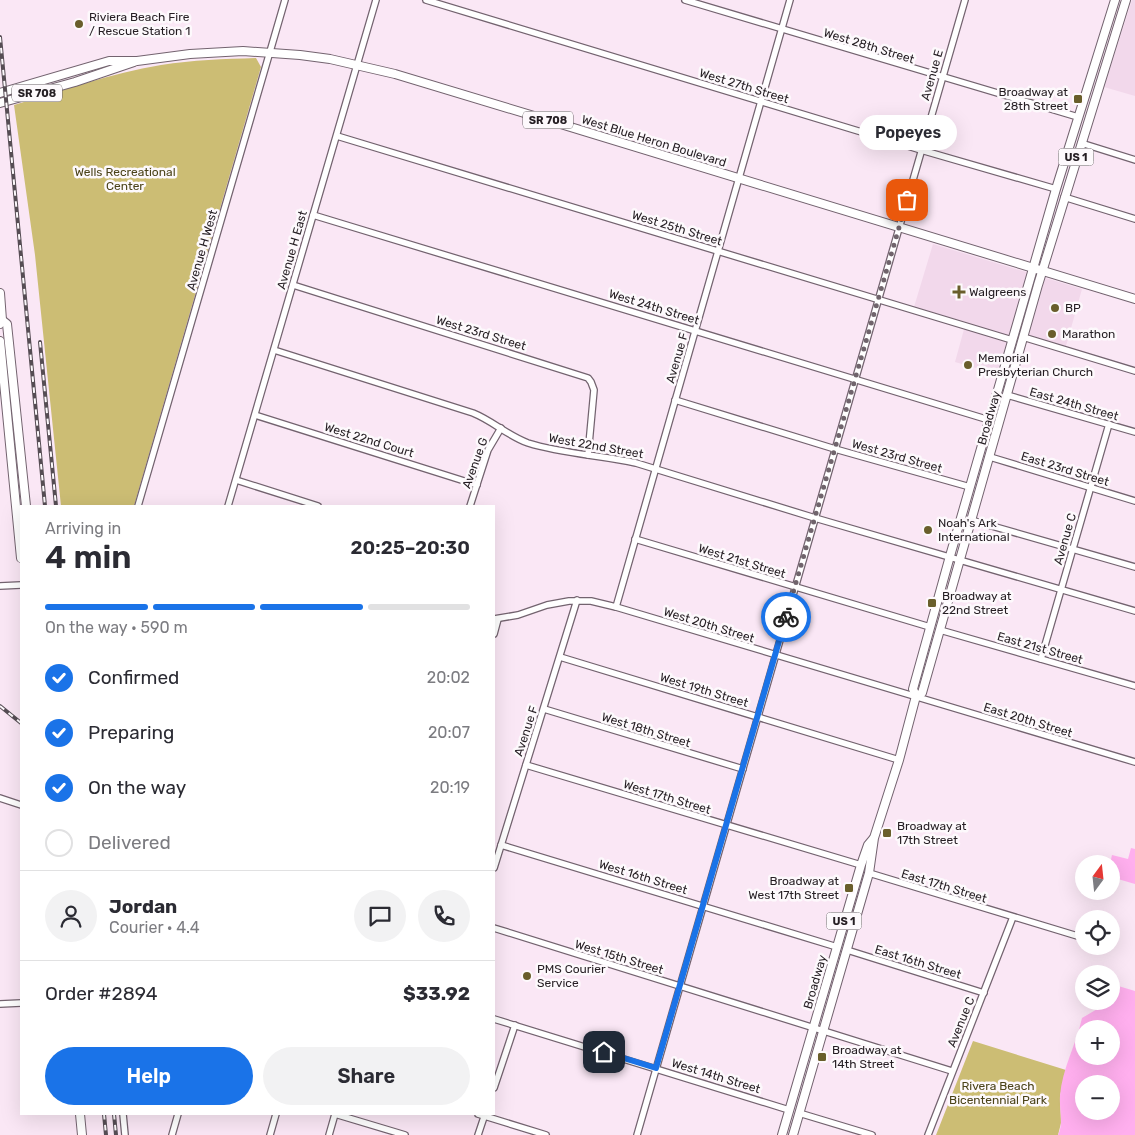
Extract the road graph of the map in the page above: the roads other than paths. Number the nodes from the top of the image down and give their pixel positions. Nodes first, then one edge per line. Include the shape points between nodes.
1 (285, 0) edge
2 (376, 0) edge
3 (426, 0) edge
4 (684, 0) edge
5 (790, 0) edge
6 (964, 0) edge
7 (1115, 0) edge
8 (1126, 0) edge
9 (782, 30) junction
10 (270, 52) junction
11 (137, 61) junction
12 (357, 64) junction
13 (942, 78) junction
14 (1088, 86) junction
15 (0, 93) edge
16 (761, 102) junction
17 (0, 103) edge
18 (1078, 117) junction
19 (336, 136) junction
20 (1080, 143) junction
21 (921, 150) junction
22 (1135, 160) edge
23 (739, 179) junction
24 (1056, 189) junction
25 (1064, 197) junction
26 (313, 215) junction
27 (1135, 219) edge
28 (899, 227) junction
29 (718, 251) junction
30 (1033, 268) junction
31 (1043, 270) junction
32 (293, 285) junction
33 (0, 293) edge
34 (1135, 298) edge
35 (877, 300) junction
36 (1, 322) edge
37 (695, 330) junction
38 (1023, 338) junction
39 (1012, 340) junction
40 (0, 341) edge
41 (274, 350) junction
42 (1135, 371) edge
43 (855, 379) junction
44 (1007, 394) junction
45 (675, 400) junction
46 (255, 415) junction
47 (989, 420) junction
48 (1109, 424) junction
49 (501, 428) junction
50 (1135, 432) edge
51 (835, 449) junction
52 (588, 454) junction
53 (990, 457) junction
54 (656, 468) junction
55 (236, 480) junction
56 (477, 485) junction
57 (970, 487) junction
58 (1090, 487) junction
59 (1135, 501) edge
60 (26, 505) edge
61 (138, 505) edge
62 (228, 505) edge
63 (315, 505) edge
64 (470, 505) edge
65 (815, 518) junction
66 (971, 520) junction
67 (635, 539) junction
68 (20, 548) edge
69 (1072, 549) junction
70 (950, 556) junction
71 (960, 560) junction
72 (1135, 567) edge
73 (20, 585) edge
74 (0, 586) edge
75 (795, 588) junction
76 (1060, 589) junction
77 (577, 600) junction
78 (616, 607) junction
79 (1135, 611) edge
80 (496, 619) edge
81 (930, 627) junction
82 (940, 630) junction
83 (775, 655) junction
84 (560, 657) junction
85 (1041, 659) junction
86 (1135, 686) edge
87 (916, 696) junction
88 (544, 709) junction
89 (758, 718) junction
90 (899, 760) junction
91 (1135, 762) edge
92 (526, 765) junction
93 (743, 769) junction
94 (0, 798) edge
95 (20, 805) edge
96 (726, 826) junction
97 (874, 838) junction
98 (501, 844) junction
99 (495, 865) edge
100 (861, 865) junction
101 (869, 873) junction
102 (703, 906) junction
103 (1013, 917) junction
104 (495, 928) edge
105 (1075, 935) edge
106 (837, 947) junction
107 (847, 950) junction
108 (680, 986) junction
109 (984, 993) junction
110 (20, 1003) edge
111 (0, 1004) edge
112 (495, 1019) edge
113 (515, 1025) junction
114 (813, 1028) junction
115 (823, 1031) junction
116 (656, 1068) junction
117 (952, 1071) junction
118 (495, 1085) edge
119 (789, 1110) junction
120 (800, 1113) junction
121 (80, 1115) edge
122 (123, 1115) edge
123 (178, 1115) edge
124 (276, 1115) edge
125 (335, 1115) edge
126 (338, 1115) edge
127 (485, 1115) edge
128 (82, 1135) edge
129 (125, 1135) edge
130 (172, 1135) edge
131 (270, 1135) edge
132 (329, 1135) edge
133 (405, 1135) edge
134 (478, 1135) edge
135 (546, 1135) edge
136 (637, 1135) edge
137 (782, 1135) edge
138 (793, 1135) edge
139 (872, 1135) edge
140 (928, 1135) edge

1 - 10 street, Avenue H West
2 - 12 street, Avenue H East
3 - 16 street, West 27th Street
4 - 9 street, West 28th Street
5 - 9 street, Avenue F
6 - 13 street, Avenue E
7 - 14 main road, Broadway / US 1
8 - 20 main road, Broadway / US 1
9 - 13 street, West 28th Street
9 - 16 street, Avenue F
10 - 11 main road, West Blue Heron Boulevard / SR 708 via 217,52
10 - 12 main road, West Blue Heron Boulevard / SR 708
10 - 61 street, Avenue H West
11 - 15 main road, West Blue Heron Boulevard / SR 708 via 109,61
11 - 17 main road, West Blue Heron Boulevard / SR 708
12 - 19 street, Avenue H East
12 - 23 main road, West Blue Heron Boulevard / SR 708
13 - 18 street, West 28th Street
13 - 21 street, Avenue E
14 - 18 main road, Broadway / US 1
14 - 20 main road via 1090,94 1077,134
16 - 21 street, West 27th Street
16 - 23 street, Avenue F
18 - 24 main road, Broadway / US 1
19 - 26 street, Avenue H East
19 - 29 street, West 25th Street
20 - 22 street
20 - 25 main road, Broadway / US 1
21 - 24 street, West 27th Street
21 - 28 street, Avenue E
23 - 28 main road, West Blue Heron Boulevard / SR 708
23 - 29 street, Avenue F
24 - 30 main road, Broadway / US 1
25 - 27 street
25 - 31 main road, Broadway / US 1
26 - 32 street, Avenue H East
26 - 37 street, West 24th Street
28 - 30 main road, West Blue Heron Boulevard / SR 708
28 - 35 street, Avenue E
29 - 35 street, West 25th Street
29 - 37 street, Avenue F
30 - 31 main road, West Blue Heron Boulevard / SR 708
30 - 39 main road, Broadway / US 1
31 - 34 main road, West Blue Heron Boulevard
31 - 38 main road, Broadway / US 1
32 - 41 street, Avenue H East
32 - 52 street, West 23rd Street via 588,378 594,390
33 - 36 main road
35 - 39 street, West 25th Street
35 - 43 street, Avenue E
36 - 60 main road via 7,324
37 - 43 street, West 24th Street
37 - 45 street, Avenue F
38 - 42 street
38 - 44 main road, Broadway / US 1
39 - 47 main road, Broadway / US 1
40 - 68 main road
41 - 46 street, Avenue H East
41 - 49 street, West 22nd Street via 474,413
43 - 47 street, West 24th Street
43 - 51 street, Avenue E
44 - 48 street, East 24th Street
44 - 53 main road, Broadway / US 1
45 - 51 street, West 23rd Street
45 - 54 street, Avenue F
46 - 55 street, Avenue H East
46 - 56 street, West 22nd Court
47 - 57 main road, Broadway / US 1
48 - 50 street, East 24th Street
48 - 58 street, Avenue C
49 - 52 street, West 22nd Street via 527,443
49 - 56 street, Avenue G via 488,450
51 - 57 street, West 23rd Street
51 - 65 street, Avenue E
52 - 54 street, West 22nd Street
53 - 58 street, East 23rd Street
53 - 66 main road, Broadway / US 1
54 - 65 street, West 22nd Street
54 - 67 street, Avenue F
55 - 62 street, Avenue H East
55 - 63 street
56 - 64 street, Avenue G
57 - 70 main road, Broadway / US 1
58 - 59 street, East 23rd Street
58 - 69 street, Avenue C
65 - 70 street, West 22nd Street
65 - 75 street, Avenue E
66 - 69 street
66 - 71 main road, Broadway / US 1
67 - 75 street, West 21st Street
67 - 78 street, Avenue F
69 - 72 street
69 - 76 street, Avenue C
70 - 71 street, West 22nd Street
70 - 81 main road, Broadway / US 1
71 - 76 street, West 22nd Street
71 - 82 main road, Broadway / US 1
73 - 74 street
75 - 81 street, West 21st Street
75 - 83 street, Avenue E
76 - 79 street, West 22nd Street
76 - 85 street, Avenue C
77 - 78 street, West 20th Street
77 - 80 street, West 20th Street
77 - 84 street, Avenue F
78 - 83 street, West 20th Street
81 - 87 main road, Broadway / US 1 via 913,689
82 - 85 street, East 21st Street
82 - 87 main road, Broadway / US 1 via 922,693
83 - 87 street, West 20th Street
83 - 89 street, Avenue E
84 - 88 street, Avenue F
84 - 89 street, West 19th Street
85 - 86 street, East 21st Street
87 - 90 main road, Broadway / US 1
87 - 91 street, East 20th Street
88 - 92 street, Avenue F
88 - 93 street, West 18th Street
89 - 90 street, West 19th Street
89 - 93 street, Avenue E
90 - 97 main road, Broadway / US 1
92 - 96 street, West 17th Street
92 - 98 street, Avenue F
93 - 96 street, Avenue E
94 - 95 street
96 - 100 street, West 17th Street
96 - 102 street, Avenue E
97 - 100 main road, Broadway / US 1
97 - 101 main road, Broadway / US 1
98 - 99 street, Avenue F
98 - 102 street, West 16th Street
100 - 106 main road, Broadway / US 1
101 - 103 street, East 17th Street
101 - 107 main road, Broadway / US 1
102 - 106 street, West 16th Street
102 - 108 street, Avenue E
103 - 105 street, East 17th Street
103 - 109 street, Avenue C
104 - 108 street, West 15th Street
106 - 114 main road, Broadway / US 1
107 - 109 street, East 16th Street
107 - 115 main road, Broadway / US 1
108 - 114 street, West 15th Street
108 - 116 street, Avenue E
109 - 117 street, Avenue C
110 - 111 street
112 - 113 street, West 14th Street
113 - 116 street, West 14th Street
113 - 118 street
114 - 115 street, West 15th Street
114 - 119 main road, Broadway / US 1
115 - 117 street, West 15th Street
115 - 120 main road, Broadway / US 1
116 - 119 street, West 14th Street
116 - 136 street, Avenue E
117 - 140 street, Avenue C
119 - 137 main road, Broadway / US 1
120 - 138 main road, Broadway / US 1
120 - 139 street
121 - 128 main road
122 - 129 street
123 - 130 street
124 - 131 street
125 - 132 street
126 - 133 street
127 - 134 street
127 - 135 street

